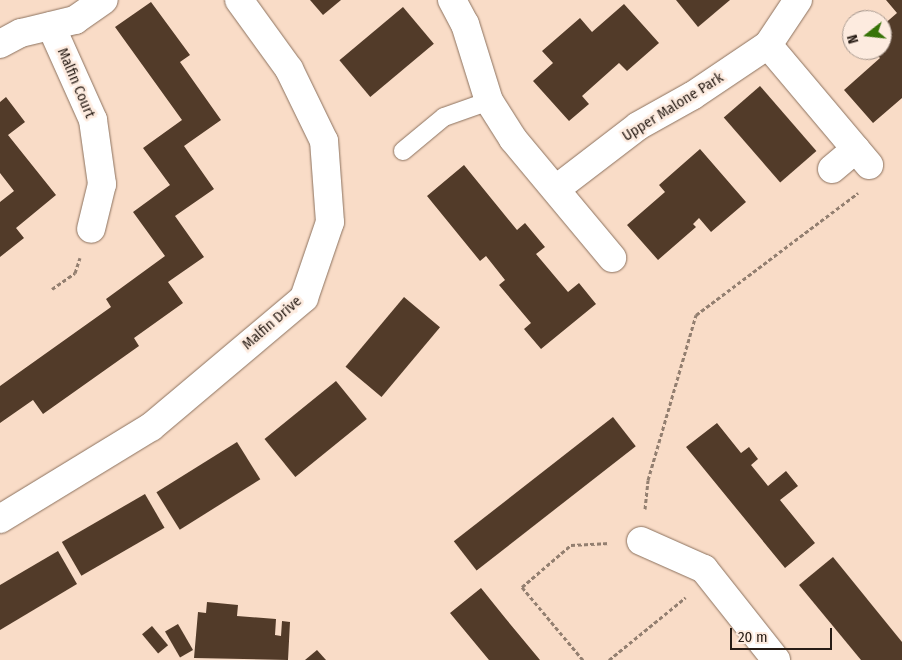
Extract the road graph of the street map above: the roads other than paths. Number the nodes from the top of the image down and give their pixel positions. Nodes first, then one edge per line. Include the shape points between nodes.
1 (104, 0) edge
2 (239, 0) edge
3 (452, 0) edge
4 (798, 0) edge
5 (50, 26) junction
6 (0, 44) edge
7 (768, 45) junction
8 (489, 101) junction
9 (403, 151) dead end
10 (832, 168) dead end
11 (556, 189) junction
12 (91, 230) road end
13 (612, 258) dead end
14 (0, 519) edge
15 (641, 541) road end
16 (776, 660) edge

1 - 5 street via 75,20
2 - 14 street, Malfin Drive via 289,69 324,142 330,222 304,298 151,427
3 - 8 street via 465,24
4 - 7 street, Upper Malone Park
5 - 6 street via 21,33
5 - 12 street, Malfin Court via 93,120 102,184
7 - 10 street via 863,168
7 - 11 street, Upper Malone Park via 692,96 638,126
8 - 9 lane via 444,117
8 - 11 street via 513,139
11 - 13 street
15 - 16 street via 704,569

